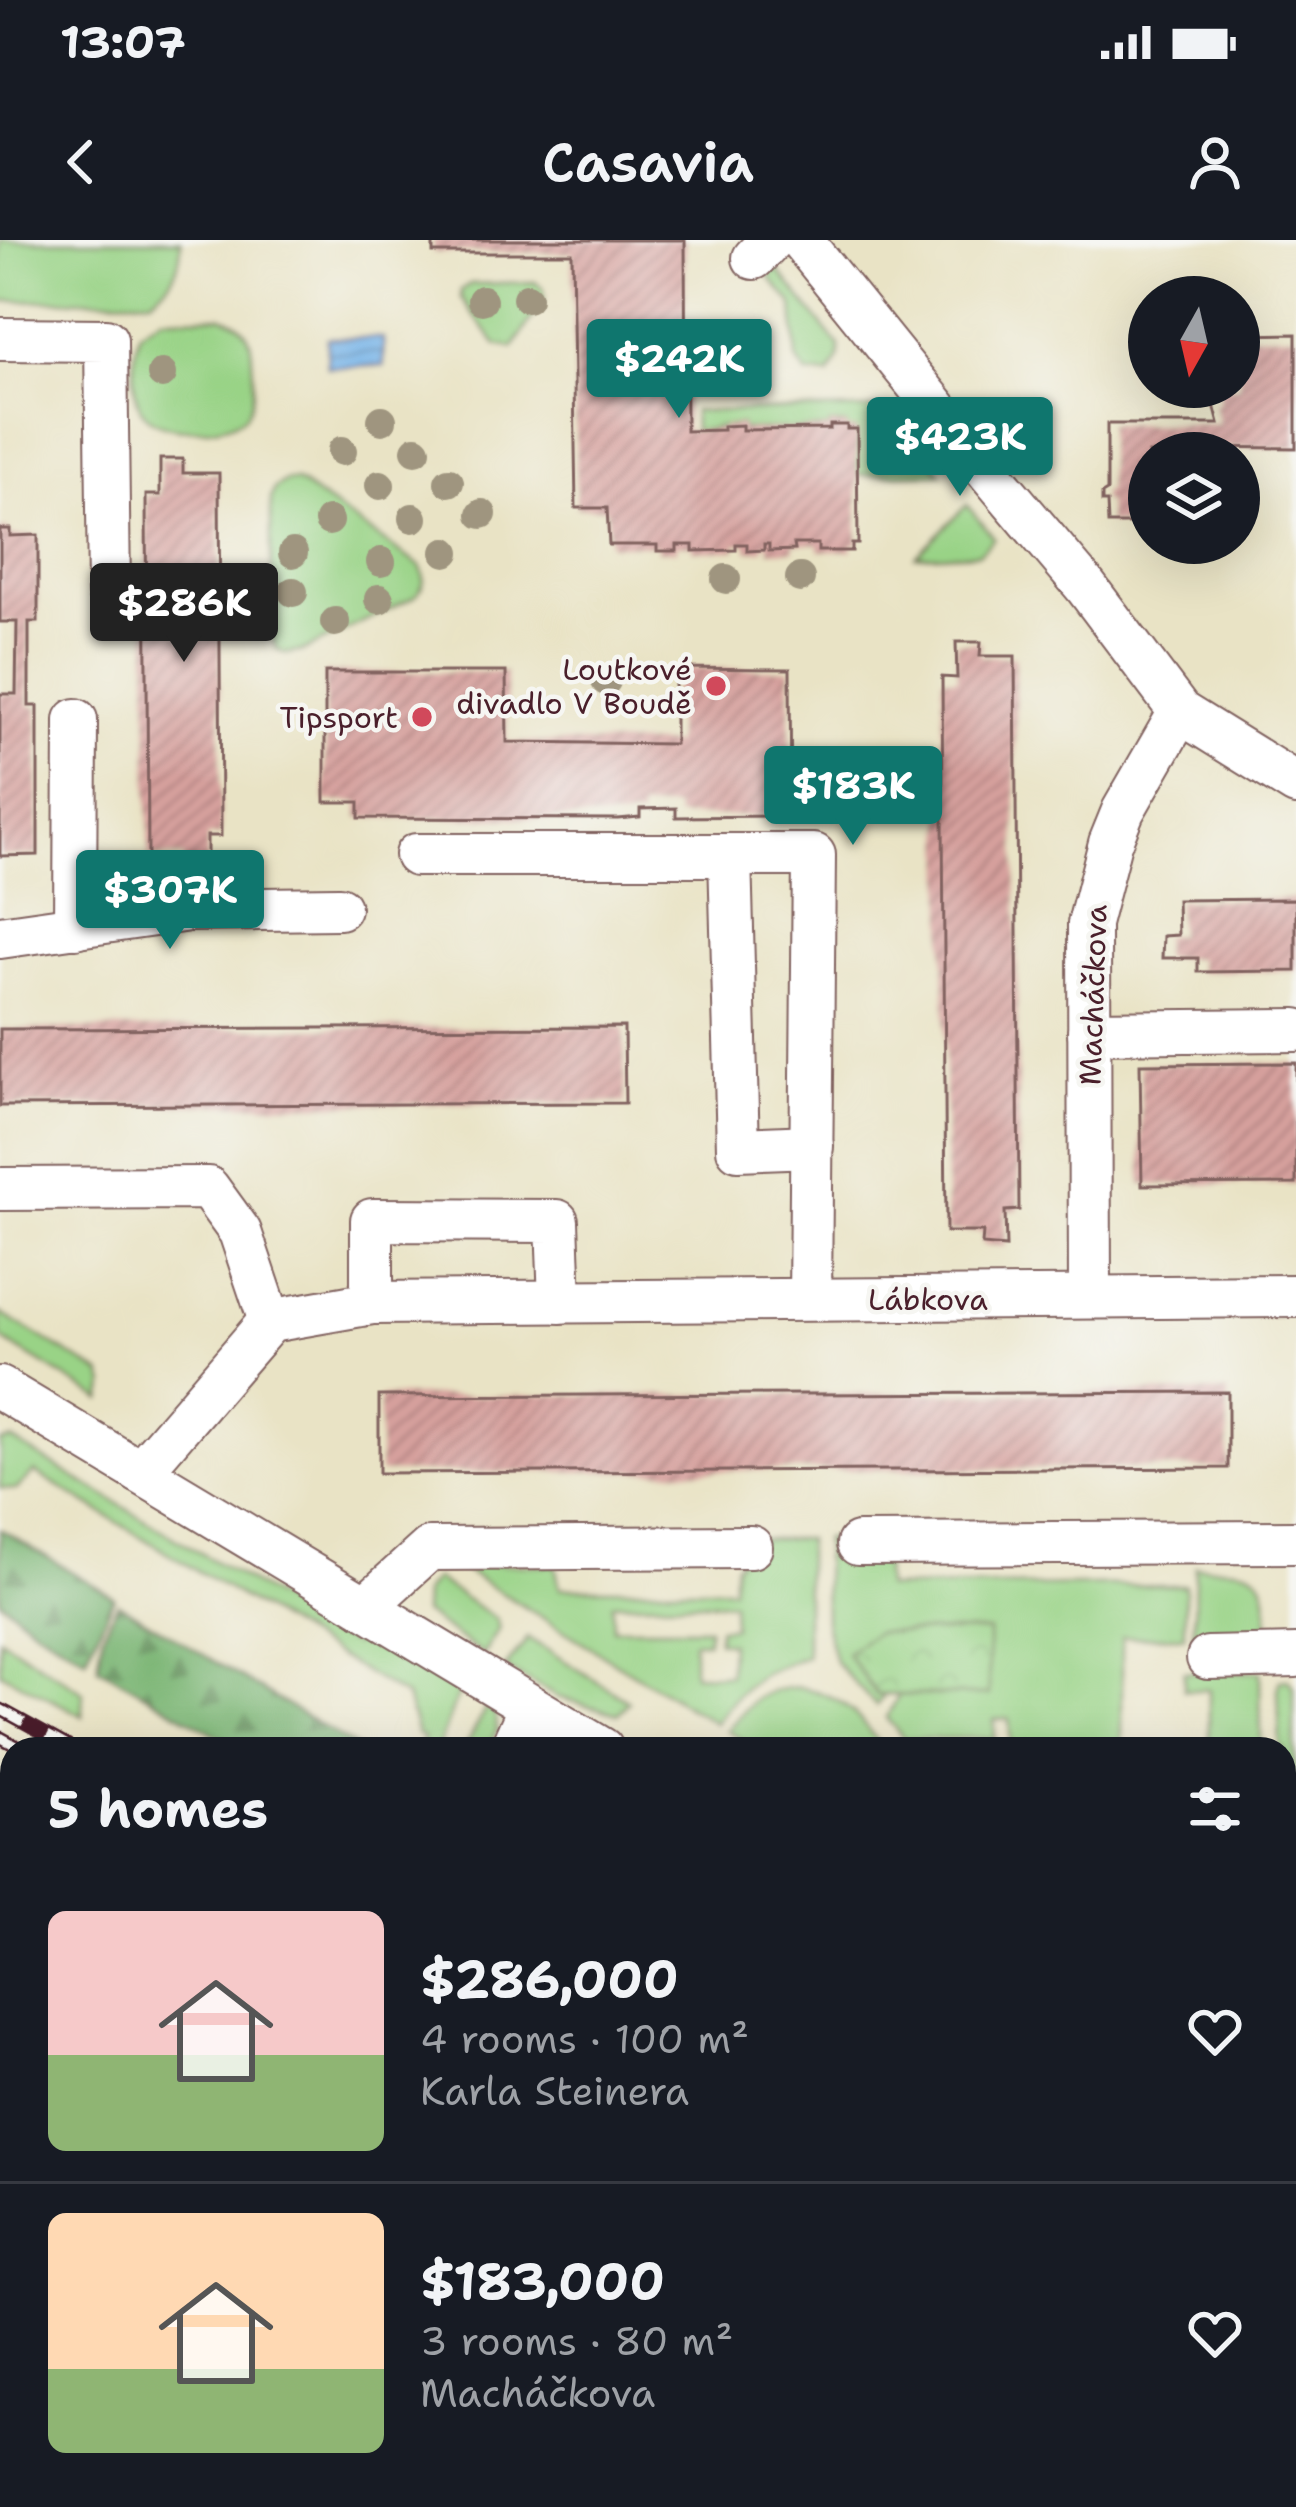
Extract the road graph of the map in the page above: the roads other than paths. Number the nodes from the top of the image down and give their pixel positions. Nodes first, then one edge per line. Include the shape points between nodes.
1 (801, 240) edge
2 (0, 339) edge
3 (109, 592) dead end
4 (1180, 712) junction
5 (76, 720) dead end
6 (1296, 784) edge
7 (416, 855) dead end
8 (730, 855) junction
9 (340, 908) dead end
10 (75, 927) junction
11 (0, 937) edge
12 (1296, 1030) edge
13 (1089, 1032) junction
14 (812, 1146) junction
15 (0, 1189) edge
16 (1296, 1296) edge
17 (1090, 1297) junction
18 (810, 1299) junction
19 (560, 1302) junction
20 (372, 1303) junction
21 (270, 1322) junction
22 (2, 1395) edge
23 (140, 1472) junction
24 (1296, 1542) edge
25 (858, 1544) dead end
26 (751, 1547) dead end
27 (365, 1607) junction
28 (1296, 1656) edge
29 (1208, 1658) dead end
30 (530, 1707) junction
31 (516, 1737) edge
32 (581, 1737) edge

1 - 4 street
2 - 3 street via 106,340
4 - 6 street
4 - 13 street, Macháčkova via 1124,811 1096,889
5 - 10 street
7 - 8 street
8 - 14 street via 738,1149
8 - 14 street via 814,855
9 - 10 street via 189,910
10 - 11 street
12 - 13 street
13 - 17 street, Macháčkova
14 - 18 street
15 - 21 street via 208,1188 240,1232
16 - 17 street, Lábkova
17 - 18 street, Lábkova
18 - 19 street, Lábkova
19 - 20 street, Lábkova
19 - 20 street via 556,1221 372,1220
20 - 21 street, Lábkova
21 - 23 street
22 - 23 street
23 - 27 street
24 - 25 street
26 - 27 street via 429,1549
27 - 30 street
28 - 29 street
30 - 31 street
30 - 32 street

